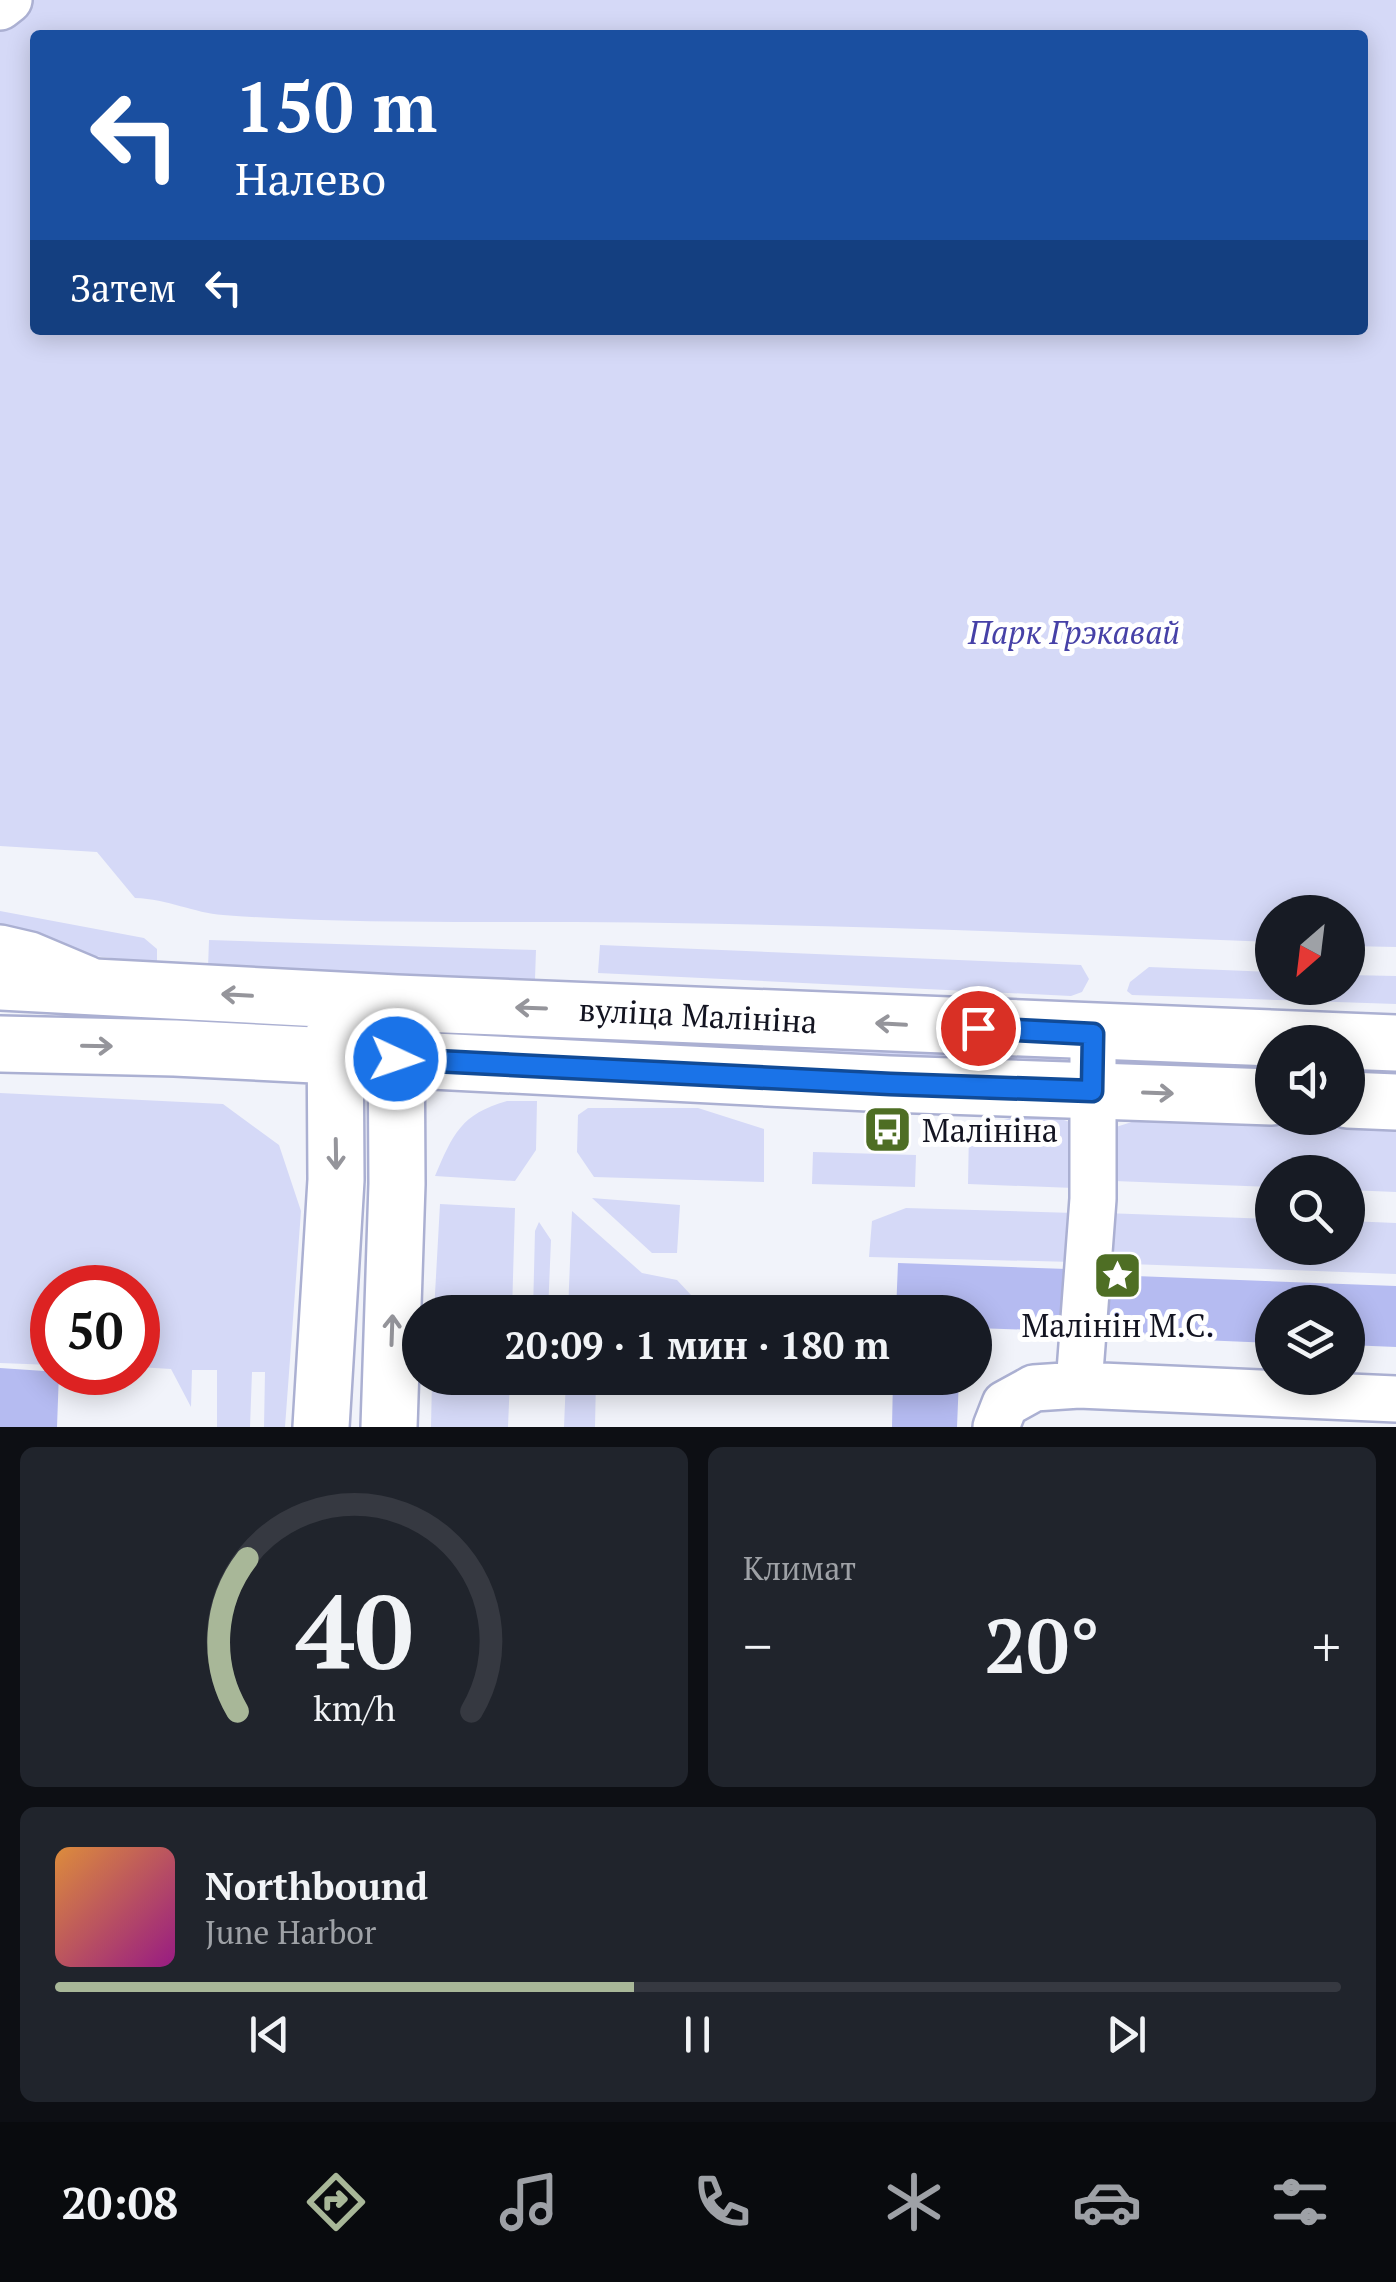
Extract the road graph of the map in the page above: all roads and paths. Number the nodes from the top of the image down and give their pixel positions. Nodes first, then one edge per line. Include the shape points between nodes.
1 (9, 0) edge
2 (0, 7) edge
3 (0, 948) edge
4 (0, 982) edge
5 (108, 988) junction
6 (334, 1000) junction
7 (396, 1003) junction
8 (1093, 1034) junction
9 (1396, 1043) edge
10 (0, 1044) edge
11 (335, 1056) junction
12 (396, 1059) junction
13 (1092, 1091) junction
14 (1255, 1097) edge
15 (1365, 1101) edge
16 (1396, 1102) edge
17 (1080, 1385) junction
18 (1396, 1399) edge
19 (1266, 1410) edge
20 (321, 1427) edge
21 (389, 1427) edge
22 (996, 1427) edge

1 - 2 street
3 - 5 street
4 - 5 main road, вуліца Малініна
6 -> 5 main road, вуліца Малініна
6 - 7 main road, вуліца Малініна
6 - 11 main road
8 -> 7 main road, вуліца Малініна
7 - 12 main road
8 - 9 main road, вуліца Малініна
8 - 13 street
10 -> 11 main road, вуліца Малініна
11 - 12 main road, вуліца Малініна
11 -> 20 main road via 336,1180
12 - 13 main road, вуліца Малініна
21 -> 12 main road
13 -> 14 main road, вуліца Малініна
13 - 17 street via 1093,1199
15 - 16 main road
17 - 19 street
17 - 22 street via 1034,1388 1005,1404
18 - 19 street

